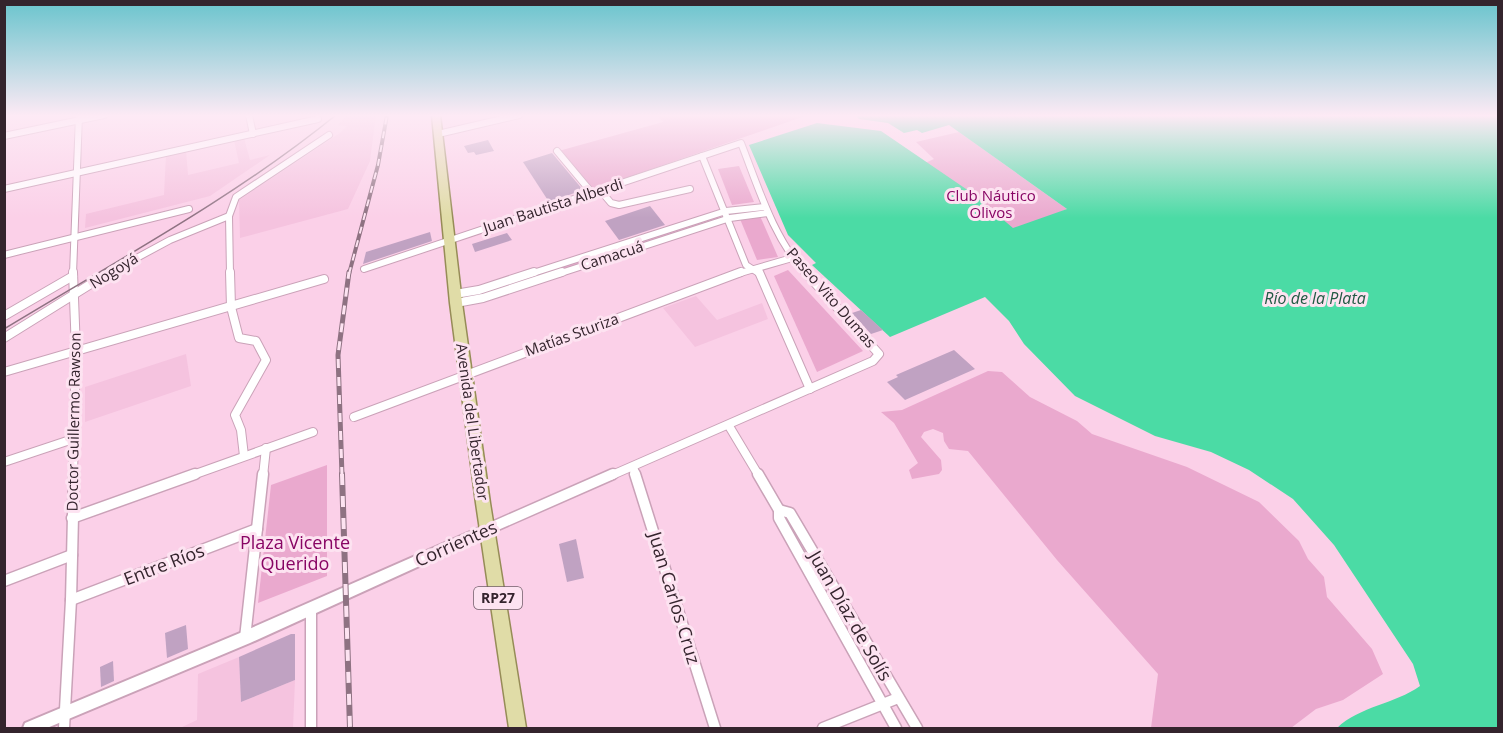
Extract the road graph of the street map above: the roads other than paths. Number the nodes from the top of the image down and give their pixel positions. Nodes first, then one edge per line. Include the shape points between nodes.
1 (78, 149) edge
2 (182, 149) edge
3 (308, 149) edge
4 (440, 149) edge
5 (722, 149) edge
6 (743, 149) edge
7 (557, 151) dead end
8 (702, 156) junction
9 (77, 172) junction
10 (4, 189) edge
11 (690, 189) dead end
12 (600, 190) junction
13 (592, 193) junction
14 (189, 209) dead end
15 (767, 210) junction
16 (728, 214) junction
17 (229, 216) junction
18 (75, 236) junction
19 (658, 237) junction
20 (449, 240) junction
21 (4, 255) edge
22 (792, 258) junction
23 (753, 268) junction
24 (364, 269) dead end
25 (536, 272) junction
26 (74, 276) junction
27 (324, 279) dead end
28 (540, 279) junction
29 (75, 295) junction
30 (456, 299) junction
31 (231, 307) junction
32 (4, 316) edge
33 (4, 338) edge
34 (76, 351) junction
35 (879, 354) joint
36 (4, 372) edge
37 (466, 374) junction
38 (810, 389) junction
39 (354, 417) dead end
40 (729, 426) junction
41 (313, 432) dead end
42 (73, 439) junction
43 (266, 448) junction
44 (244, 456) junction
45 (4, 462) edge
46 (633, 467) junction
47 (779, 510) junction
48 (72, 518) junction
49 (257, 529) junction
50 (488, 530) junction
51 (72, 555) junction
52 (4, 581) edge
53 (71, 600) junction
54 (310, 609) junction
55 (245, 638) junction
56 (898, 698) junction
57 (883, 705) junction
58 (64, 721) edge
59 (30, 729) edge
60 (310, 729) edge
61 (518, 729) edge
62 (715, 729) edge
63 (823, 729) edge
64 (896, 729) edge
65 (917, 729) edge

1 - 9 street, Doctor Guillermo Rawson
2 - 9 street
3 - 17 street via 236,197
4 - 20 main road, Avenida del Libertador / RP27
5 - 8 street, Juan Bautista Alberdi
6 - 15 street, Paseo Vito Dumas
7 - 13 street
8 - 12 street, Juan Bautista Alberdi
8 - 16 street
9 - 10 street
9 - 18 street, Doctor Guillermo Rawson
11 - 12 street via 616,205
12 - 13 street, Juan Bautista Alberdi
13 - 20 street, Juan Bautista Alberdi
14 - 18 street
15 - 16 street, Camacuá
15 - 22 street, Paseo Vito Dumas
16 - 19 street, Camacuá
16 - 23 street via 746,265
17 - 29 street, Nogoyá via 158,243
17 - 31 street
18 - 21 street
18 - 26 street, Doctor Guillermo Rawson
19 - 25 street, Camacuá
19 - 28 street, Camacuá
20 - 24 street, Juan Bautista Alberdi
20 - 30 main road, Avenida del Libertador / RP27
22 - 23 street, Matías Sturiza
22 - 35 street, Paseo Vito Dumas
23 - 37 street, Matías Sturiza
23 - 38 street via 760,273
25 - 28 street
25 - 30 street, Camacuá
26 - 29 street, Doctor Guillermo Rawson
26 - 32 street
27 - 31 street
28 - 30 street, Camacuá via 483,298
29 - 33 street, Nogoyá
29 - 34 street, Doctor Guillermo Rawson
30 - 37 main road, Avenida del Libertador / RP27
31 - 34 street
31 - 44 street via 239,338 256,341 266,360 235,415
34 - 36 street
34 - 42 street, Doctor Guillermo Rawson
35 - 38 street, Corrientes via 873,361
37 - 39 street, Matías Sturiza
37 - 50 main road, Avenida del Libertador / RP27
38 - 40 street, Corrientes
40 - 46 street, Corrientes
40 - 47 street, Juan Díaz de Solís
41 - 43 street
42 - 45 street
42 - 48 street, Doctor Guillermo Rawson
43 - 44 street
43 - 49 street
44 - 48 street
46 - 50 street, Corrientes
46 - 62 street, Juan Carlos Cruz
47 - 56 street, Juan Díaz de Solís via 790,513
47 - 57 street, Juan Díaz de Solís via 779,518
48 - 51 street, Doctor Guillermo Rawson
49 - 53 street, Entre Ríos
49 - 55 street
50 - 54 street, Corrientes
50 - 61 main road, Avenida del Libertador / RP27
51 - 52 street
51 - 53 street, Doctor Guillermo Rawson
53 - 58 street, Doctor Guillermo Rawson
54 - 55 street, Corrientes
54 - 60 street
55 - 58 street, Corrientes
56 - 57 street
56 - 65 street, Juan Díaz de Solís
57 - 63 street
57 - 64 street, Juan Díaz de Solís
58 - 59 street, Corrientes

